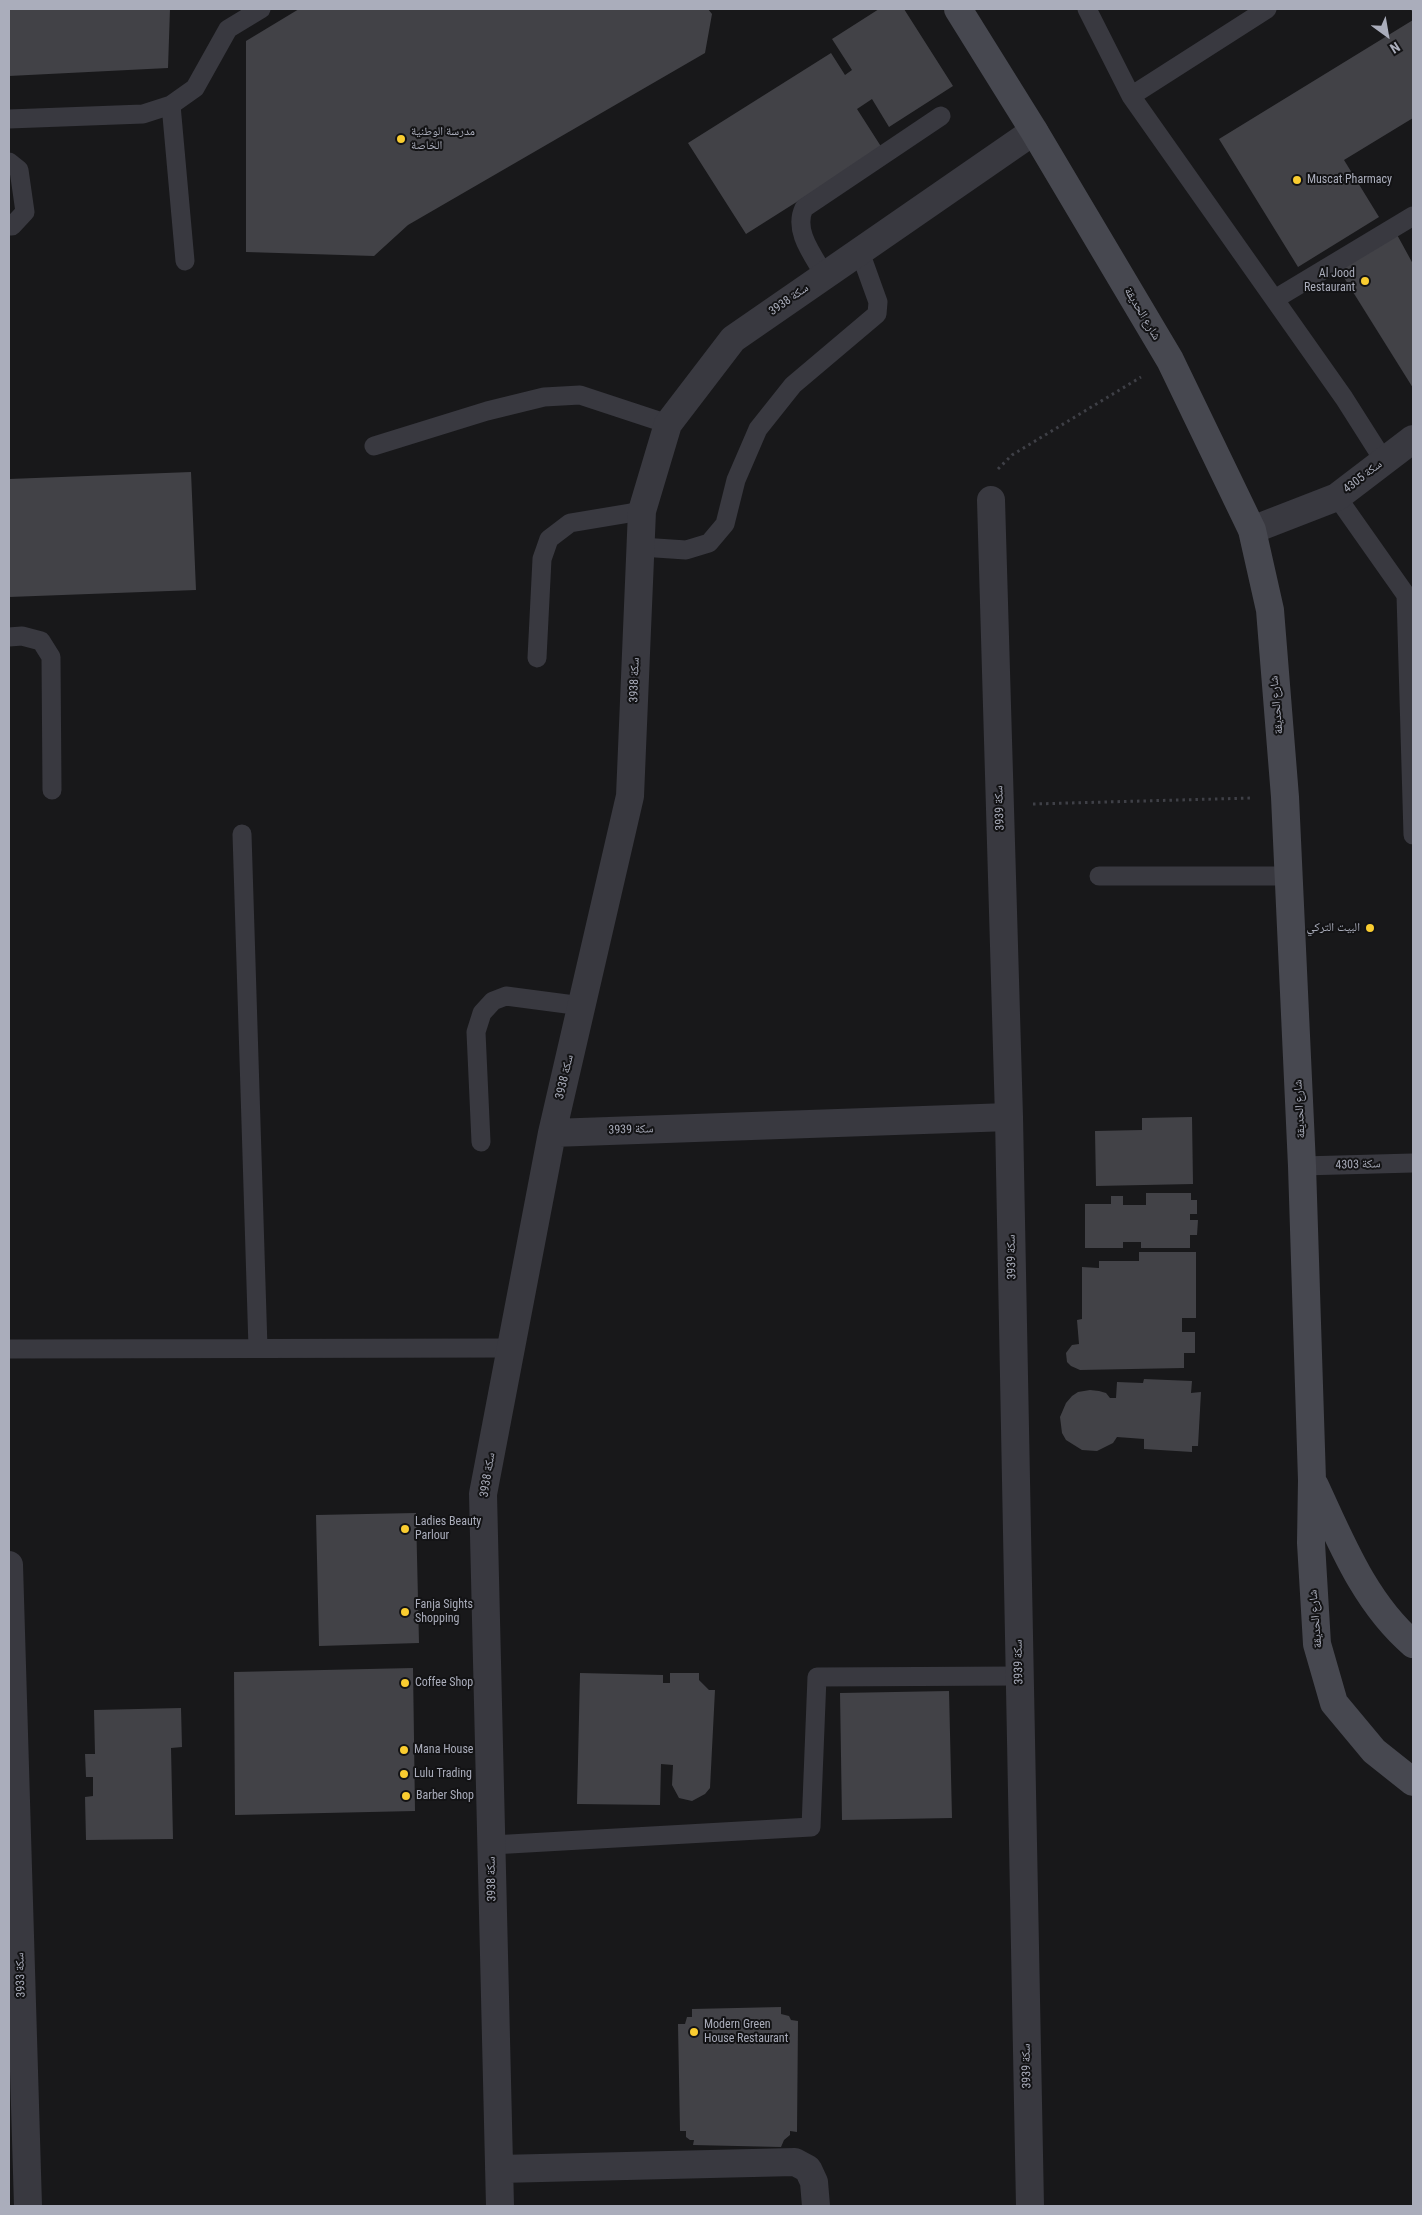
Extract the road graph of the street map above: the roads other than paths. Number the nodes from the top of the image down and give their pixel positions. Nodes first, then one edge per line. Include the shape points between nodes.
1 (261, 9) edge
2 (958, 9) edge
3 (1087, 9) edge
4 (1267, 9) edge
5 (1131, 96) junction
6 (171, 105) junction
7 (940, 116) dead end
8 (9, 119) edge
9 (1034, 131) junction
10 (9, 162) edge
11 (1413, 216) edge
12 (9, 226) edge
13 (860, 252) junction
14 (185, 261) dead end
15 (825, 276) junction
16 (1274, 299) junction
17 (668, 424) junction
18 (1413, 439) edge
19 (374, 446) dead end
20 (1384, 461) junction
21 (1337, 497) junction
22 (991, 500) road end
23 (642, 511) junction
24 (1252, 530) junction
25 (641, 547) junction
26 (9, 637) edge
27 (537, 658) dead end
28 (52, 790) dead end
29 (242, 834) dead end
30 (1413, 835) edge
31 (1100, 876) dead end
32 (1289, 876) junction
33 (582, 1006) junction
34 (1009, 1117) junction
35 (552, 1133) junction
36 (481, 1142) dead end
37 (1413, 1163) edge
38 (1302, 1166) junction
39 (258, 1348) junction
40 (511, 1348) junction
41 (9, 1349) edge
42 (1312, 1480) junction
43 (9, 1564) edge
44 (1413, 1644) edge
45 (1020, 1676) junction
46 (1413, 1782) edge
47 (492, 1845) junction
48 (499, 2169) junction
49 (28, 2206) edge
50 (500, 2206) edge
51 (816, 2206) edge
52 (1030, 2206) edge

1 - 6 lane via 228,29 195,88
2 - 9 street, شارع الحديقة
3 - 5 lane
4 - 5 lane
5 - 16 lane
6 - 8 lane via 143,114
6 - 14 lane
7 - 15 lane via 804,208 800,228
9 - 13 street, سكة 3938
9 - 24 street, شارع الحديقة via 1170,360
10 - 12 lane via 19,170 25,212
11 - 16 lane
13 - 15 street, سكة 3938
13 - 25 lane via 878,302 877,314 793,385 758,429 736,480 725,524 709,543 686,550
15 - 17 street, سكة 3938 via 733,339
16 - 20 lane
17 - 19 lane via 580,395 544,396
17 - 23 street, سكة 3938
18 - 20 street, سكة 4305
20 - 21 street, سكة 4305
21 - 24 street, سكة 4305
21 - 30 lane via 1406,595
22 - 34 street, سكة 3939
23 - 25 street, سكة 3938
23 - 27 lane via 570,523 549,539 542,558
24 - 32 street, شارع الحديقة via 1270,610
25 - 33 street, سكة 3938 via 630,796
26 - 28 lane via 22,636 41,642 51,657
29 - 39 lane
31 - 32 lane
32 - 38 street, شارع الحديقة
33 - 35 street, سكة 3938
33 - 36 lane via 506,996 493,1001 482,1013 476,1032
34 - 35 street, سكة 3939
34 - 45 street, سكة 3939
35 - 40 street, سكة 3938
37 - 38 lane, سكة 4303
38 - 42 street, شارع الحديقة
39 - 40 lane
39 - 41 lane
40 - 47 street, سكة 3938 via 483,1494
42 - 44 street, شارع الحديقة via 1356,1574 1398,1631
42 - 46 street, شارع الحديقة via 1311,1543 1317,1644 1334,1703 1374,1751
43 - 49 street, سكة 3933
45 - 47 lane via 817,1677 811,1827
45 - 52 street, سكة 3939
47 - 48 street, سكة 3938
48 - 50 street, سكة 3938
48 - 51 street via 795,2162 808,2169 814,2182

